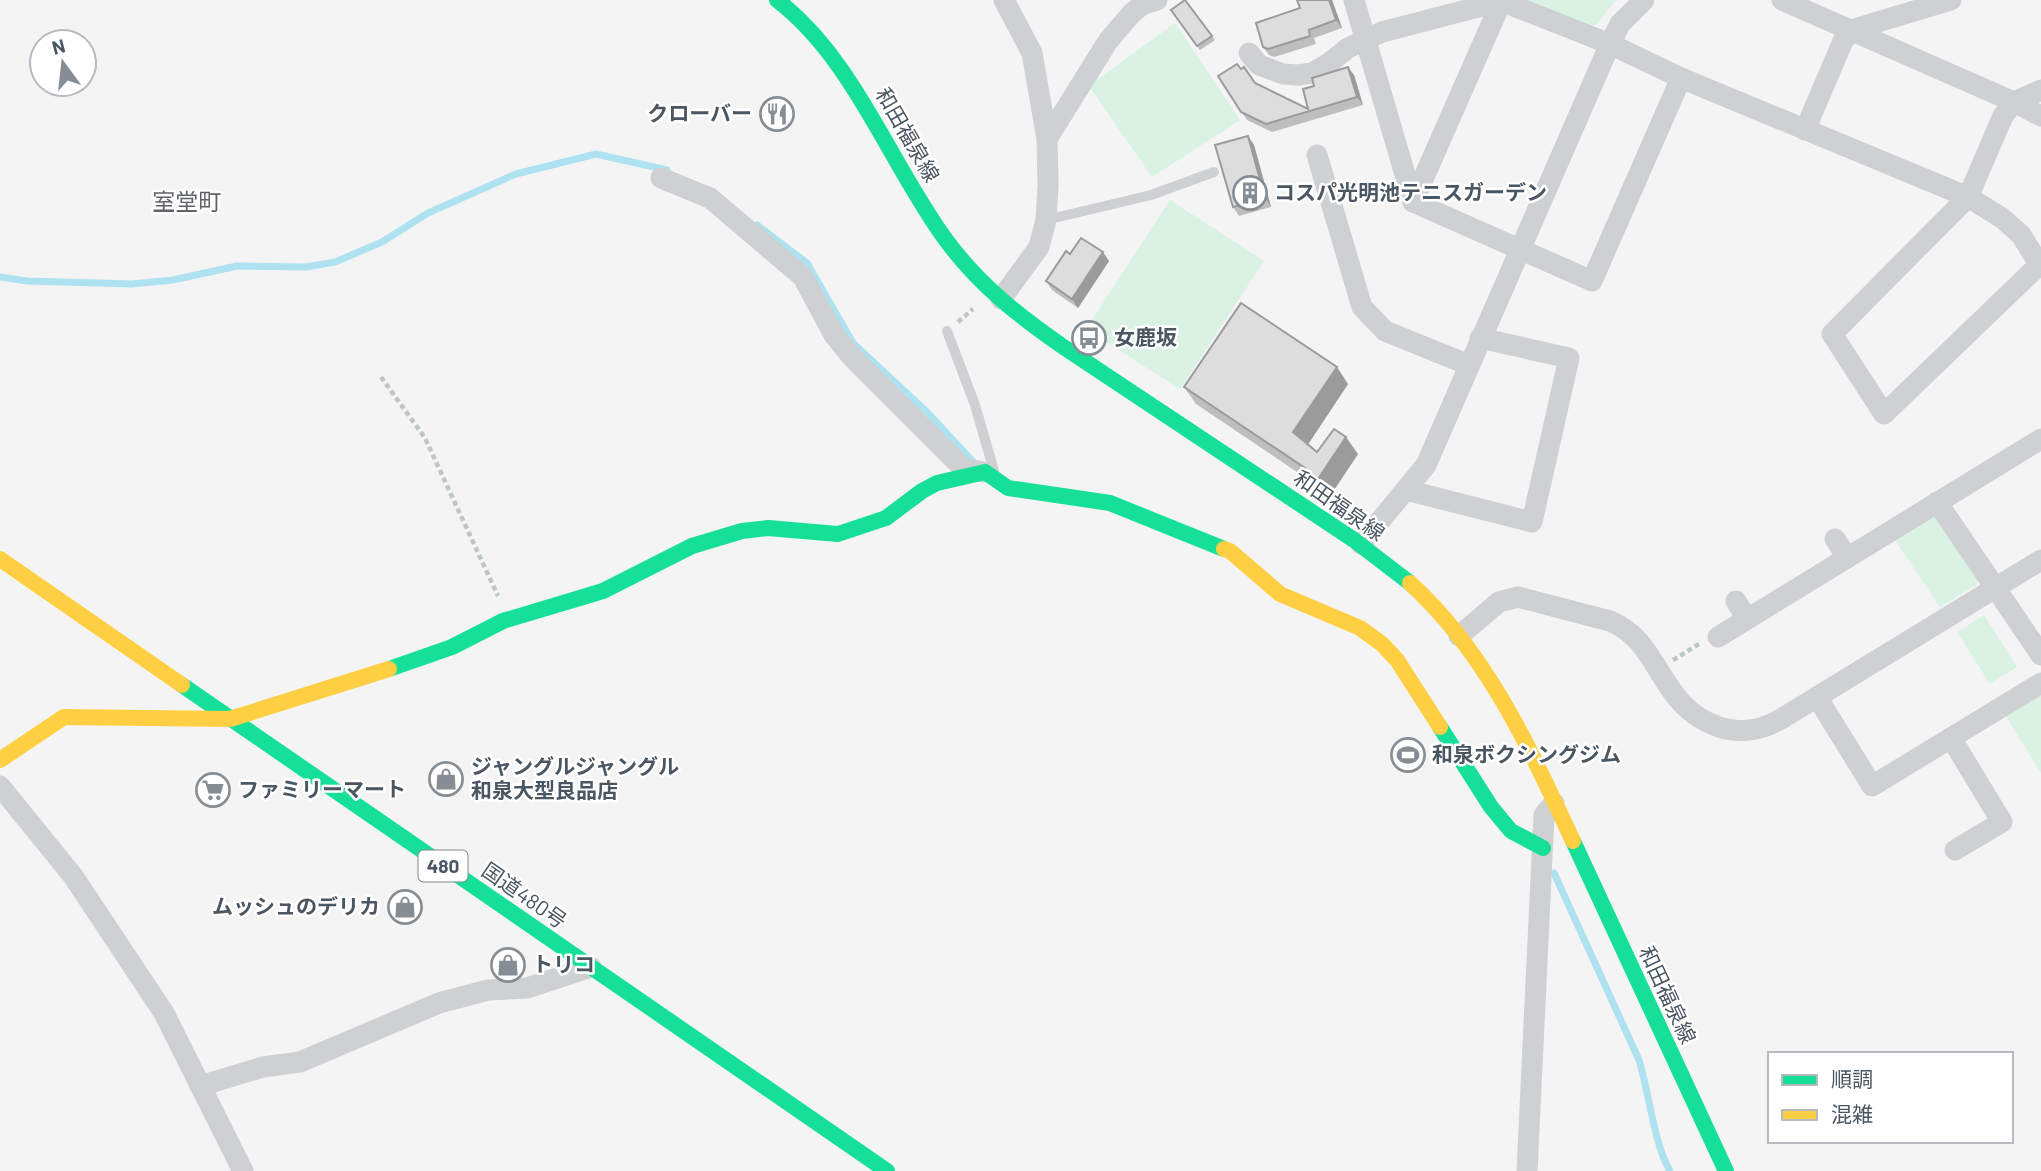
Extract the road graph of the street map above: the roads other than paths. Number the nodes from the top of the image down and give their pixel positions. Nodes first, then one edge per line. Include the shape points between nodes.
1 (777, 0) edge
2 (1004, 0) edge
3 (1157, 0) edge
4 (1354, 0) edge
5 (1644, 0) edge
6 (1782, 0) edge
7 (1951, 0) edge
8 (1502, 1) edge
9 (1851, 30) junction
10 (1365, 41) junction
11 (1610, 44) junction
12 (1249, 53) dead end
13 (1681, 78) junction
14 (2041, 90) edge
15 (2014, 102) junction
16 (2041, 116) edge
17 (1805, 130) junction
18 (1047, 139) junction
19 (1317, 155) dead end
20 (1214, 172) dead end
21 (661, 178) dead end
22 (1968, 197) junction
23 (1413, 202) junction
24 (1046, 220) junction
25 (1518, 250) junction
26 (2040, 266) edge
27 (1001, 299) junction
28 (947, 331) road end
29 (1480, 338) junction
30 (1469, 365) junction
31 (2041, 439) edge
32 (990, 476) junction
33 (1406, 490) junction
34 (1937, 502) junction
35 (1835, 539) dead end
36 (1361, 544) junction
37 (1847, 557) junction
38 (0, 559) edge
39 (2041, 560) edge
40 (1996, 587) junction
41 (1459, 636) junction
42 (1718, 637) road end
43 (2041, 655) edge
44 (2041, 683) edge
45 (1817, 697) junction
46 (230, 719) junction
47 (1951, 738) junction
48 (0, 760) edge
49 (0, 786) edge
50 (1554, 803) junction
51 (1543, 848) junction
52 (1955, 850) dead end
53 (591, 967) junction
54 (200, 1086) junction
55 (243, 1171) edge
56 (887, 1171) edge
57 (1527, 1171) edge
58 (1726, 1171) edge

1 - 27 main road, 和田福泉線 via 822,44 860,96 946,240
2 - 18 street via 1032,53
3 - 18 street via 1132,13 1108,41
4 - 10 street
5 - 11 street via 1620,24
6 - 9 street
7 - 9 street
8 - 10 street via 1382,32
8 - 11 street
8 - 23 street
9 - 15 street
9 - 17 street
10 - 12 street via 1312,73 1298,75 1259,65
10 - 23 street
11 - 13 street
11 - 25 street
13 - 17 street
13 - 25 street via 1592,281
14 - 15 street
15 - 16 street
15 - 22 street via 2003,116
17 - 22 street
18 - 24 street
19 - 30 street via 1362,307 1385,331
20 - 24 lane via 1151,195
21 - 32 street via 710,198 803,277 834,335 851,356 963,468
22 - 26 street via 2021,235
22 - 26 street via 1832,334 1884,414
23 - 25 street
24 - 27 street via 1039,247
25 - 29 street
27 - 36 main road, 和田福泉線 via 1080,358
28 - 32 lane via 975,405
29 - 30 street
29 - 33 street via 1569,358 1532,522
30 - 33 street via 1426,465
31 - 34 street
32 - 46 main road via 937,483 886,518 838,534 768,528 692,546 603,591 508,620 424,658
32 - 51 main road via 1008,488 1110,503 1230,551 1280,594 1360,628 1397,660 1491,807 1511,831
33 - 36 street
34 - 37 street
34 - 40 street
35 - 37 street
36 - 41 main road, 和田福泉線 via 1412,586
37 - 42 street via 1741,610
38 - 46 main road, 国道480号 / 480
39 - 40 street
40 - 43 street
40 - 45 street
41 - 45 street via 1499,602 1518,597 1622,626 1639,641 1686,710 1726,730 1771,725
41 - 50 main road, 和田福泉線 via 1524,736
44 - 47 street
45 - 47 street via 1872,786
46 - 48 main road via 64,717
46 - 53 main road, 国道480号 / 480
47 - 52 street via 2008,830
49 - 54 street via 73,876 163,1013
50 - 51 street via 1544,816
50 - 58 main road, 和田福泉線
51 - 57 street
53 - 54 street via 527,988 488,990 439,1003 300,1062 263,1067
53 - 56 main road, 国道480号 / 480
54 - 55 street

